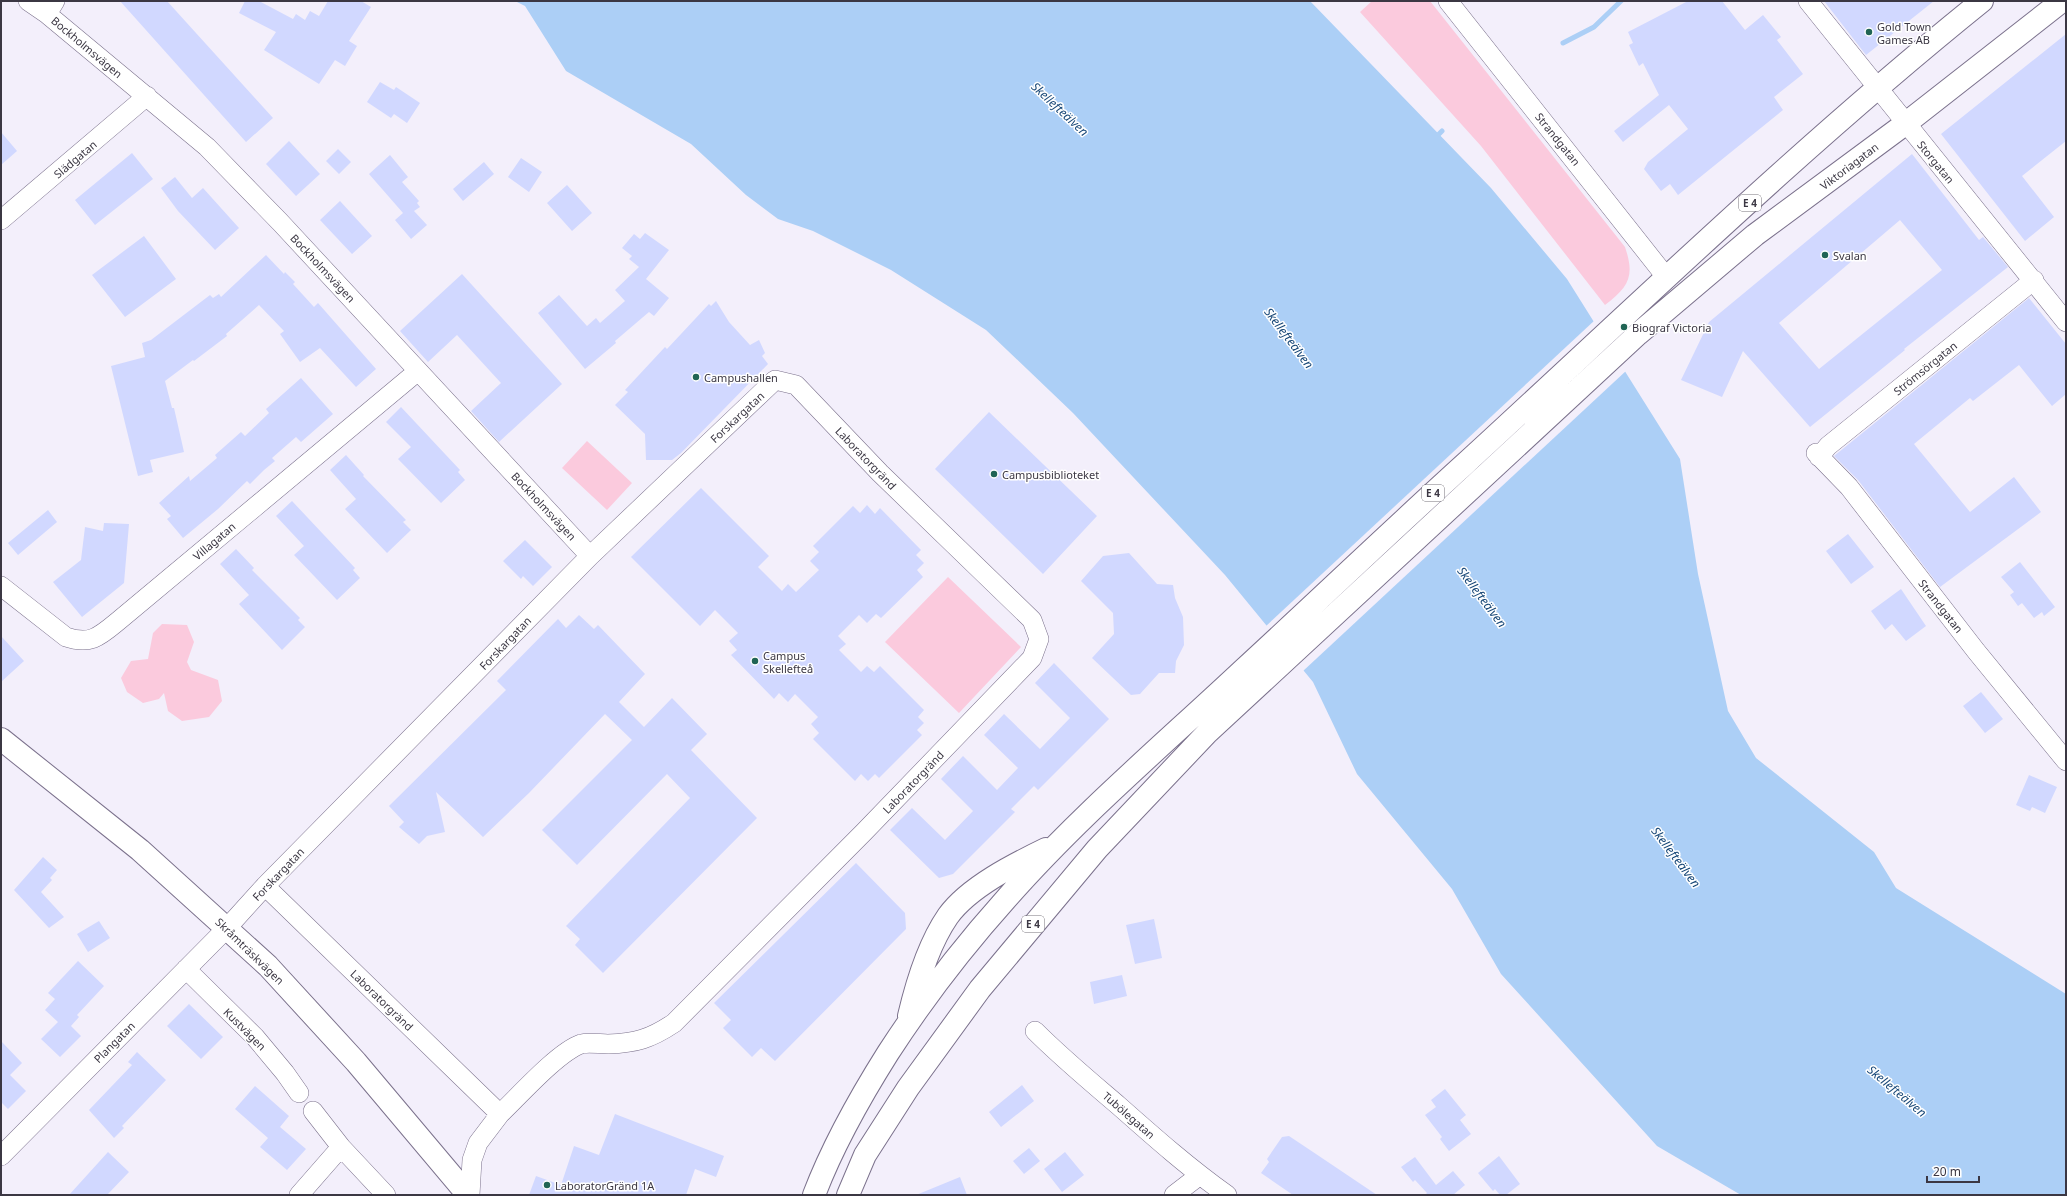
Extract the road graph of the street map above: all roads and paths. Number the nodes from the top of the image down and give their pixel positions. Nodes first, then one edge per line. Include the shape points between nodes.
1 (28, 1) edge
2 (1448, 1) edge
3 (1808, 1) edge
4 (1982, 1) edge
5 (2062, 1) edge
6 (51, 7) edge
7 (1876, 88) junction
8 (147, 96) junction
9 (1905, 124) junction
10 (1, 220) edge
11 (1668, 278) junction
12 (2034, 280) junction
13 (2066, 322) edge
14 (1631, 326) junction
15 (418, 371) junction
16 (796, 385) joint
17 (1817, 455) joint
18 (590, 556) junction
19 (1, 586) edge
20 (1, 739) edge
21 (2066, 761) edge
22 (1060, 842) junction
23 (265, 886) junction
24 (227, 928) junction
25 (186, 969) junction
26 (908, 1023) junction
27 (1035, 1031) dead end
28 (299, 1093) dead end
29 (313, 1111) dead end
30 (500, 1114) junction
31 (341, 1147) junction
32 (1, 1156) edge
33 (1200, 1175) junction
34 (299, 1195) edge
35 (386, 1195) edge
36 (469, 1195) edge
37 (814, 1195) edge
38 (848, 1195) edge
39 (1174, 1195) edge
40 (1227, 1195) edge

1 - 6 street, Bockholmsvägen
2 - 11 street, Strandgatan
3 - 7 street, Storgatan
4 - 7 main road, E 4
5 - 9 main road, Viktoriagatan / E 4
6 - 8 street, Bockholmsvägen
7 - 9 street, Storgatan
7 - 11 main road, E 4
8 - 10 street, Slädgatan
8 - 15 street, Bockholmsvägen via 207,147
9 - 12 street, Storgatan
9 - 14 main road, Viktoriagatan / E 4
11 - 14 main road, E 4
12 - 13 street, Storgatan
12 - 17 street, Strömsörgatan
14 - 22 main road, E 4 via 1376,545
14 - 38 main road, E 4 via 1207,734 1132,811 1059,893 985,983 904,1095 865,1155
15 - 18 street, Bockholmsvägen
15 - 19 street, Villagatan via 98,636 84,641 66,637
16 - 18 street, Forskargatan via 775,380
16 - 30 street, Laboratorgränd via 880,473 1032,620 1039,638 1037,649 1032,658 864,832 674,1023 654,1036 639,1041 627,1044 582,1044 564,1053
17 - 21 street, Strandgatan via 1849,488 1976,651
18 - 23 street, Forskargatan
20 - 24 main road, Skråmträskvägen via 140,850
22 - 26 main road, E 4 via 1007,897 961,952
22 - 26 main road via 1010,867 975,890 948,916 916,983
23 - 24 street, Forskargatan
23 - 30 street, Laboratorgränd
24 - 25 street, Plangatan
24 - 36 main road, Skråmträskvägen via 268,966 356,1062
25 - 28 street, Kustvägen via 255,1037
25 - 32 street, Plangatan
26 - 37 main road, E 4 via 858,1101 823,1170
27 - 33 street, Tubölegatan
29 - 31 street
30 - 36 street, Laboratorgränd via 478,1143 472,1160
31 - 34 street
31 - 35 street
33 - 39 street
33 - 40 street, Tubölegatan

